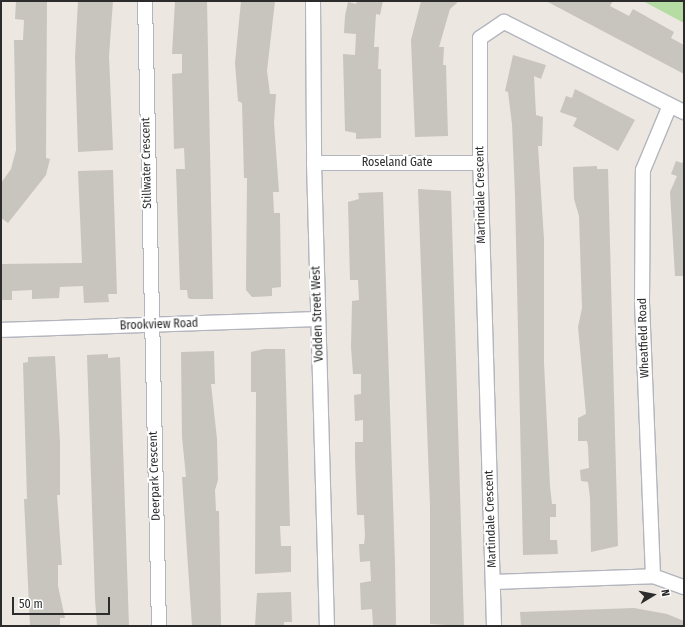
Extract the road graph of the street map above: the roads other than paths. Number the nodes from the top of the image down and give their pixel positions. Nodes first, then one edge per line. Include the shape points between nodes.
1 (145, 1) edge
2 (313, 1) edge
3 (670, 104) junction
4 (684, 112) edge
5 (314, 163) junction
6 (480, 163) junction
7 (318, 319) junction
8 (150, 325) junction
9 (1, 330) edge
10 (653, 576) junction
11 (493, 582) junction
12 (684, 588) edge
13 (159, 626) edge
14 (327, 626) edge
15 (494, 626) edge

1 - 8 street, Stillwater Crescent
2 - 5 street, Vodden Street West
3 - 4 street, Martindale Crescent
3 - 6 street, Martindale Crescent via 504,22 480,38
3 - 10 street, Wheatfield Road via 643,170 642,303
5 - 6 street, Roseland Gate
5 - 7 street, Vodden Street West
6 - 11 street, Martindale Crescent
7 - 8 street, Brookview Road
7 - 14 street, Vodden Street West
8 - 9 street, Brookview Road
8 - 13 street, Deerpark Crescent
10 - 11 street, Martindale Crescent
10 - 12 street, Martindale Crescent
11 - 15 street, Martindale Crescent

